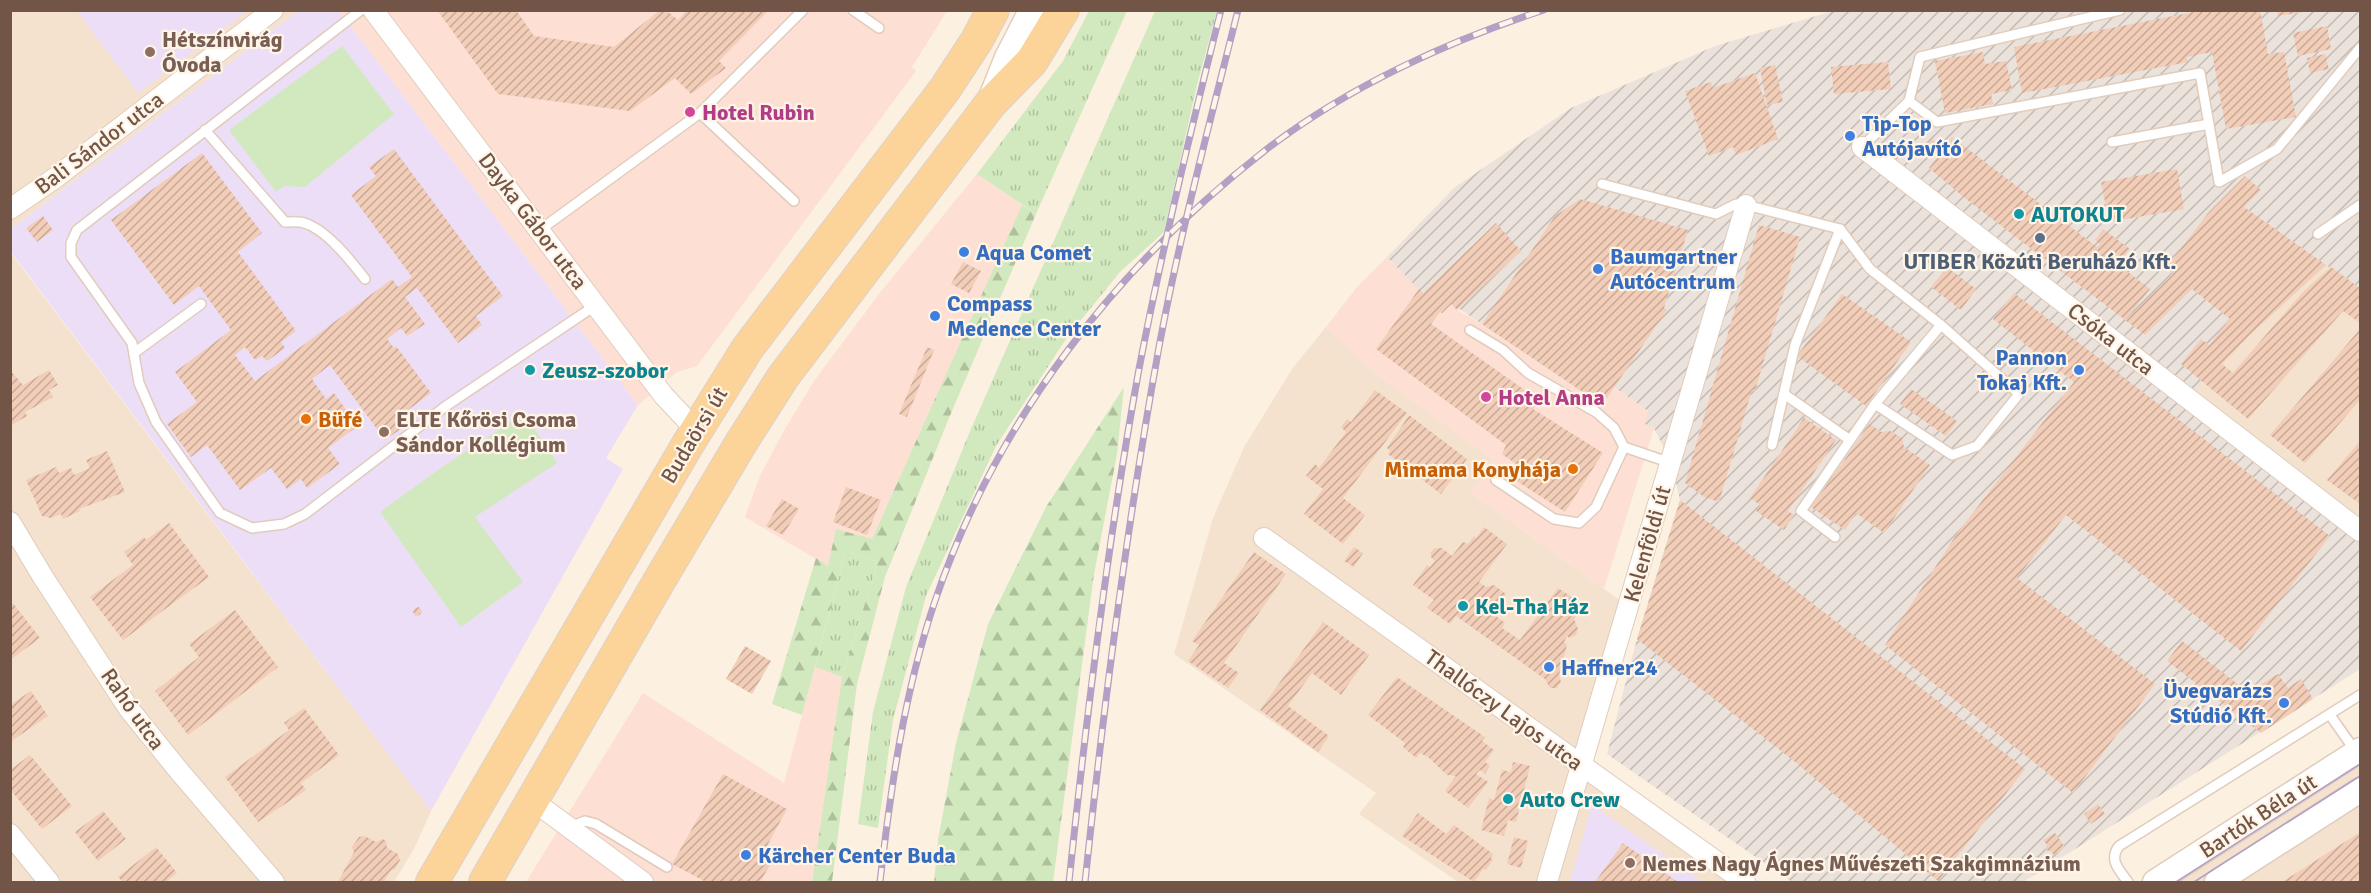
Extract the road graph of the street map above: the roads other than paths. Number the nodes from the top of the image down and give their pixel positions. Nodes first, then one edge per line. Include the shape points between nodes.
1 (273, 10) edge
2 (361, 10) edge
3 (373, 10) edge
4 (803, 10) edge
5 (853, 10) edge
6 (993, 10) edge
7 (1033, 10) edge
8 (1063, 10) edge
9 (2120, 10) edge
10 (879, 28) dead end
11 (2361, 48) edge
12 (1909, 101) junction
13 (991, 103) junction
14 (700, 113) junction
15 (2209, 124) junction
16 (206, 130) junction
17 (2112, 142) dead end
18 (1862, 147) joint
19 (1602, 184) dead end
20 (794, 201) dead end
21 (1746, 205) junction
22 (2361, 205) edge
23 (10, 209) edge
24 (1840, 229) junction
25 (540, 230) junction
26 (2318, 234) dead end
27 (365, 279) dead end
28 (201, 304) dead end
29 (596, 305) junction
30 (1941, 325) junction
31 (1470, 330) dead end
32 (134, 353) junction
33 (1784, 394) junction
34 (1875, 404) junction
35 (696, 430) junction
36 (1851, 440) junction
37 (1772, 445) dead end
38 (1624, 447) junction
39 (1671, 463) junction
40 (1497, 480) dead end
41 (10, 522) edge
42 (2361, 531) edge
43 (1835, 537) dead end
44 (1264, 538) dead end
45 (2361, 695) edge
46 (2330, 715) junction
47 (2359, 751) edge
48 (1583, 766) junction
49 (2361, 790) edge
50 (532, 800) junction
51 (567, 828) junction
52 (10, 834) edge
53 (667, 867) dead end
54 (49, 882) edge
55 (274, 882) edge
56 (432, 882) edge
57 (485, 882) edge
58 (643, 882) edge
59 (1547, 882) edge
60 (1745, 882) edge
61 (2128, 882) edge
62 (2155, 882) edge
63 (2217, 882) edge

1 - 23 street, Bali Sándor utca
2 - 16 lane
3 - 25 street, Dayka Gábor utca
4 - 14 lane
5 - 10 lane
6 - 35 main road, Budaörsi út via 945,89 747,349
7 - 13 main road, Budaörsi út
8 - 13 main road, Budaörsi út via 1032,61
9 - 12 lane via 1920,57
11 - 15 lane via 2277,149 2219,182
12 - 15 lane via 1937,122 2200,73
12 - 18 lane
13 - 50 main road, Budaörsi út via 783,377
14 - 20 lane
14 - 25 lane
15 - 17 lane
16 - 27 lane via 285,222 304,222 321,232
16 - 32 lane via 77,230 71,243 71,257 132,343
18 - 42 street, Csóka utca
19 - 21 lane via 1716,214 1736,204
21 - 24 lane
21 - 39 street, Kelenföldi út
22 - 26 lane
24 - 30 lane via 1870,269
24 - 33 lane via 1795,345
25 - 29 street, Dayka Gábor utca
28 - 32 lane
29 - 32 lane via 446,406 305,514 284,524 252,528 220,513 156,422 139,383
29 - 35 street, Dayka Gábor utca via 664,396
30 - 34 lane
30 - 34 lane via 2019,394 1977,446 1952,455
31 - 38 lane via 1503,350 1528,373 1596,412 1614,428
33 - 36 lane
33 - 37 lane
34 - 36 lane
35 - 56 main road, Budaörsi út
36 - 43 lane via 1802,511
38 - 39 lane
38 - 40 lane via 1596,507 1579,522 1554,519
39 - 48 street, Kelenföldi út
41 - 55 street, Rahó utca via 129,709
44 - 48 street, Thallóczy Lajos utca
45 - 46 lane
46 - 47 lane
46 - 61 lane via 2119,846 2114,862
47 - 62 street, Bartók Béla út
48 - 59 street, Kelenföldi út
48 - 60 street, Thallóczy Lajos utca
49 - 63 street, Bartók Béla út
50 - 51 street
50 - 57 main road, Budaörsi út
51 - 53 lane via 585,821 596,824
51 - 58 street
52 - 54 street

